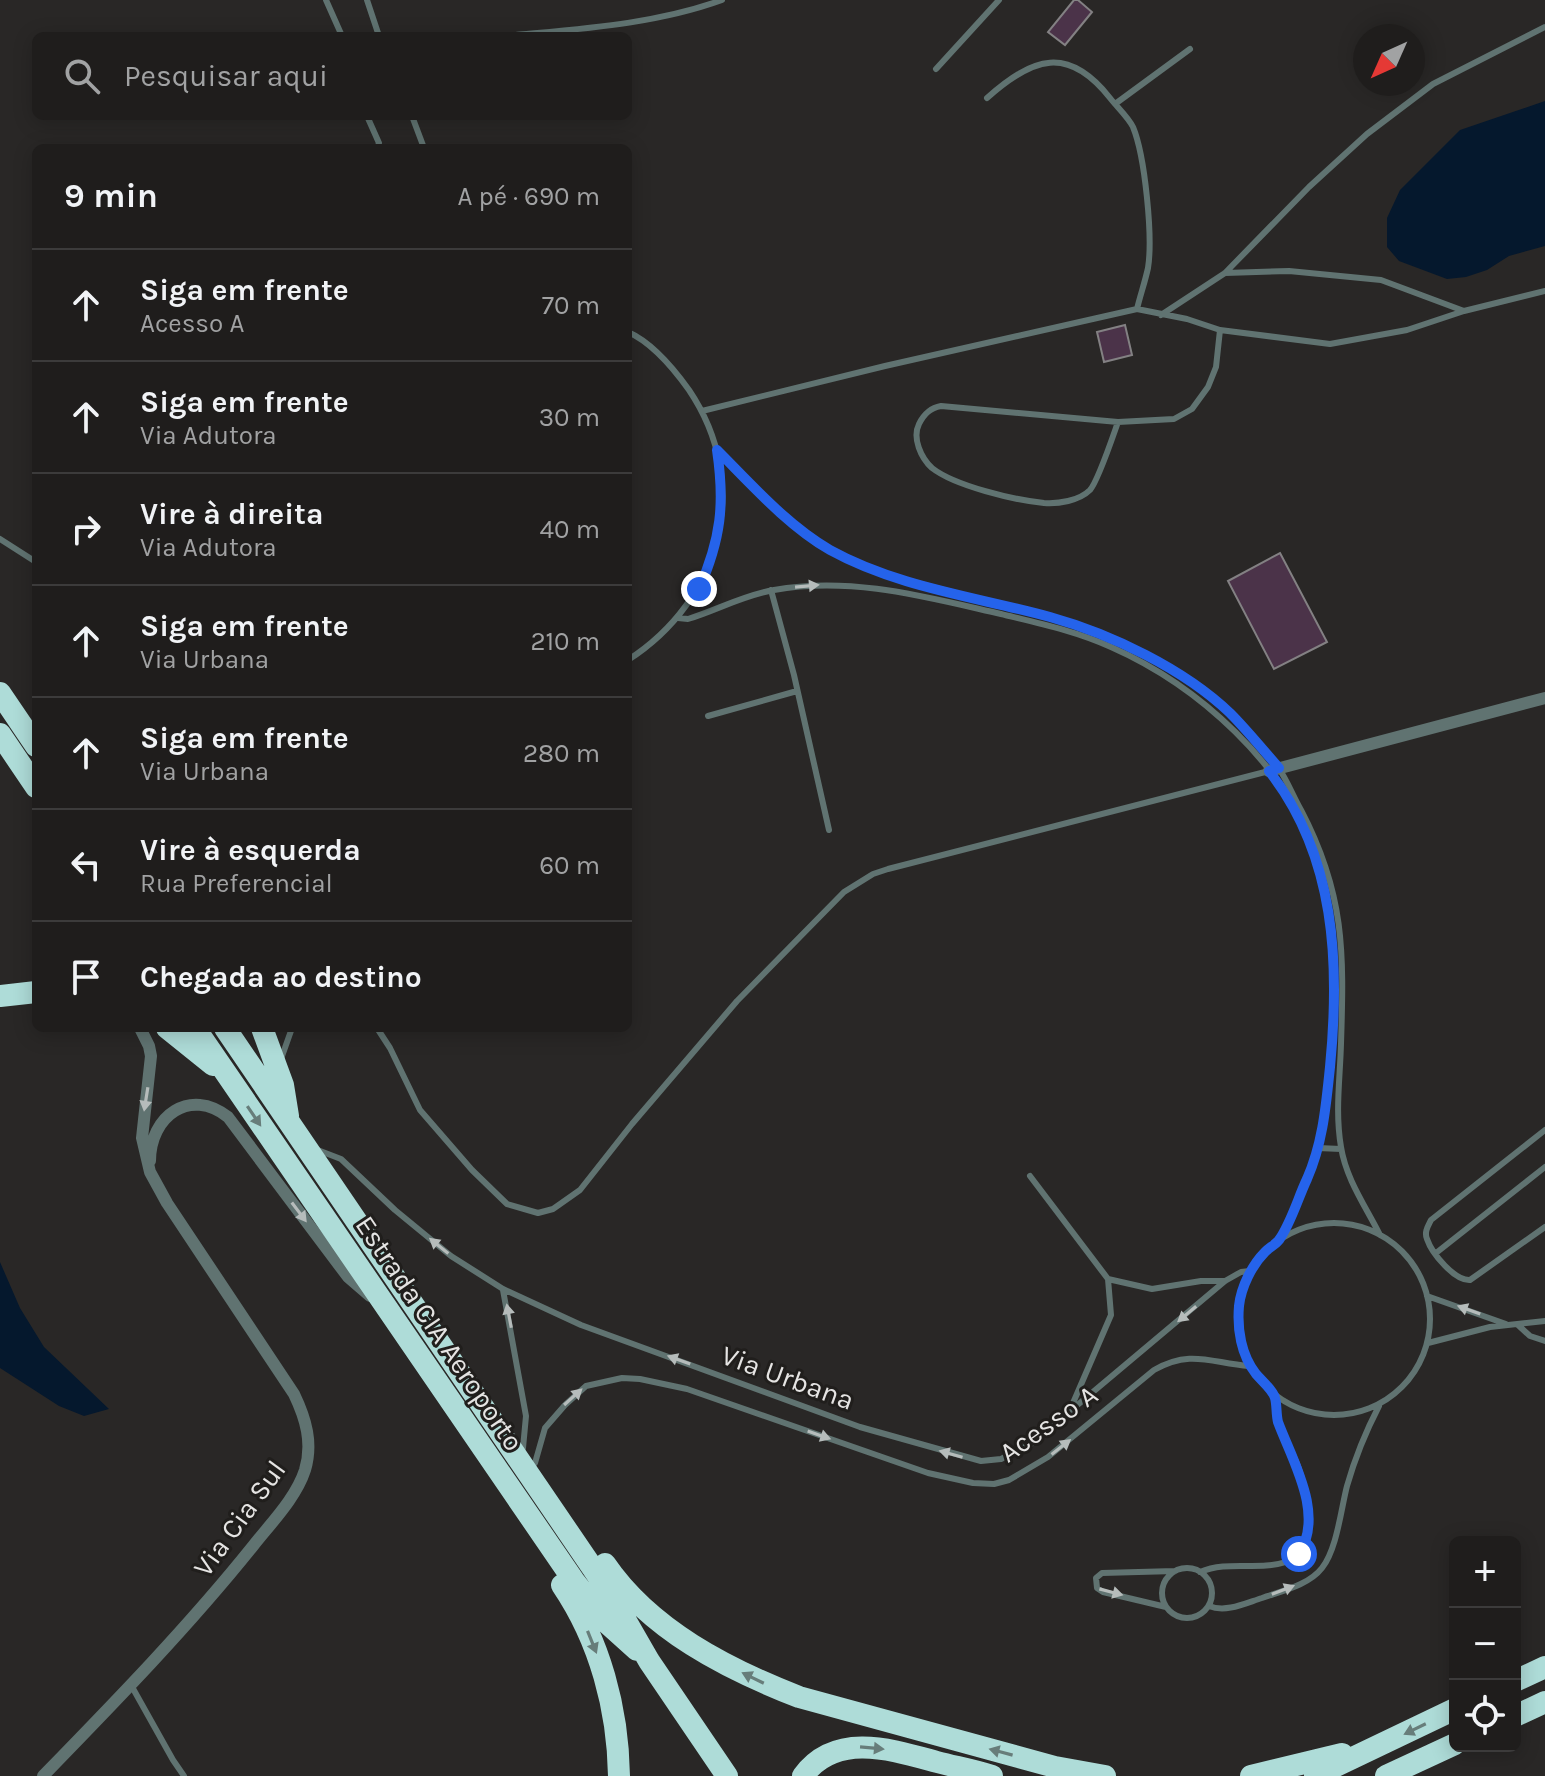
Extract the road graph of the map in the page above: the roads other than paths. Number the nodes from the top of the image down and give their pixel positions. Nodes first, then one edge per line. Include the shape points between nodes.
1 (326, 0) edge
2 (367, 0) edge
3 (722, 0) edge
4 (999, 0) edge
5 (1545, 27) edge
6 (340, 32) edge
7 (378, 32) edge
8 (544, 32) edge
9 (1190, 49) dead end
10 (936, 69) dead end
11 (987, 98) dead end
12 (1115, 104) junction
13 (369, 120) edge
14 (414, 120) edge
15 (379, 144) edge
16 (425, 144) edge
17 (1225, 273) junction
18 (1545, 291) edge
19 (1137, 309) junction
20 (1464, 311) junction
21 (1161, 315) junction
22 (1220, 330) junction
23 (632, 335) edge
24 (702, 411) junction
25 (1118, 422) junction
26 (717, 450) junction
27 (0, 539) edge
28 (32, 559) edge
29 (771, 590) junction
30 (678, 618) junction
31 (632, 657) edge
32 (797, 691) junction
33 (0, 693) edge
34 (1545, 698) edge
35 (708, 716) dead end
36 (0, 734) edge
37 (32, 740) edge
38 (1274, 769) junction
39 (32, 781) edge
40 (829, 830) dead end
41 (32, 992) edge
42 (0, 996) edge
43 (142, 1032) edge
44 (172, 1032) edge
45 (198, 1032) edge
46 (228, 1032) edge
47 (263, 1032) edge
48 (291, 1032) edge
49 (380, 1032) edge
50 (277, 1069) junction
51 (229, 1078) junction
52 (290, 1125) junction
53 (1545, 1130) edge
54 (304, 1146) junction
55 (1318, 1148) junction
56 (1341, 1149) junction
57 (1545, 1167) edge
58 (150, 1172) junction
59 (1030, 1176) dead end
60 (1545, 1227) edge
61 (1380, 1235) junction
62 (1279, 1240) junction
63 (1436, 1253) junction
64 (1250, 1271) junction
65 (1108, 1279) junction
66 (1225, 1281) junction
67 (503, 1289) junction
68 (1427, 1296) junction
69 (390, 1313) junction
70 (1545, 1321) edge
71 (1514, 1325) junction
72 (1545, 1341) edge
73 (1428, 1343) junction
74 (422, 1361) junction
75 (1249, 1366) junction
76 (1275, 1396) junction
77 (1379, 1405) junction
78 (1068, 1414) junction
79 (490, 1419) junction
80 (529, 1455) junction
81 (1175, 1571) junction
82 (1200, 1572) junction
83 (1209, 1606) junction
84 (1166, 1607) junction
85 (649, 1661) junction
86 (1545, 1667) edge
87 (1517, 1680) edge
88 (131, 1685) junction
89 (1545, 1702) edge
90 (1449, 1712) edge
91 (1521, 1713) edge
92 (1449, 1747) edge
93 (1375, 1749) junction
94 (43, 1776) edge
95 (184, 1776) edge
96 (619, 1776) edge
97 (727, 1776) edge
98 (803, 1776) edge
99 (992, 1776) edge
100 (1105, 1776) edge
101 (1251, 1776) edge
102 (1315, 1776) edge
103 (1386, 1776) edge

1 - 6 lane
2 - 7 lane
3 - 8 lane via 691,11
4 - 10 lane
5 - 17 lane via 1433,84 1378,125
9 - 12 lane
11 - 12 lane via 1034,64 1060,61 1095,79
12 - 19 lane via 1132,126 1142,166 1148,267
13 - 15 lane
14 - 16 lane
17 - 20 lane via 1289,271 1381,280
17 - 21 lane
18 - 20 lane
19 - 21 lane
19 - 24 lane
20 - 22 lane via 1407,330 1330,344
21 - 22 lane
22 - 25 lane via 1216,367 1192,409 1174,419
23 - 24 lane via 673,368
24 - 26 lane
25 - 25 lane via 941,406 922,417 915,431 919,450 931,467 958,482 1045,503 1070,501 1090,490
26 - 30 lane via 722,485 713,556 699,589
26 - 38 lane via 784,516 830,549 886,575 1053,618 1149,658 1230,714
27 - 28 lane
29 - 30 lane
29 - 32 lane
29 -> 38 lane via 839,584 919,595 1058,628 1109,646 1197,697
30 - 31 lane
32 - 35 lane
32 - 40 lane
33 - 37 highway
34 - 38 street
36 - 39 highway
38 - 49 lane via 888,869 857,883 737,1001 580,1190 553,1209 538,1213 507,1204 472,1170 420,1110
38 - 55 lane via 1315,855 1333,939 1334,1011
38 - 56 lane via 1311,829 1336,900 1344,974 1337,1108
41 - 42 highway
43 -> 58 street, Via Cia Sul via 151,1056 142,1138
44 - 51 highway
45 - 51 highway, Estrada CIA Aeroporto
46 - 52 highway, Estrada CIA Aeroporto
47 - 50 highway
48 - 50 lane
50 - 52 highway
51 -> 69 highway, Estrada CIA Aeroporto
52 - 54 highway, Estrada CIA Aeroporto
53 - 63 lane via 1431,1220 1426,1238
67 -> 54 lane, Via Urbana via 451,1256 341,1159
54 - 79 highway, Estrada CIA Aeroporto
55 - 56 lane
55 - 62 lane
56 - 61 lane
57 - 63 lane
58 -> 69 street via 152,1142 166,1115 197,1105 221,1111 348,1277
58 - 88 street, Via Cia Sul via 294,1394 304,1414 309,1450 304,1473 279,1513 186,1628
59 - 65 lane
60 - 63 lane via 1470,1280 1456,1276
61 - 62 lane via 1329,1224
61 - 68 lane via 1410,1261
62 - 64 lane
64 - 66 lane, Via Urbana
64 - 75 lane via 1239,1302 1239,1334
65 - 66 lane via 1152,1289
65 - 78 lane via 1111,1315
66 -> 78 lane, Via Urbana
78 -> 67 lane, Via Urbana via 1019,1452 981,1461 959,1457 860,1427 581,1325
80 -> 67 lane
71 -> 68 lane
68 - 73 lane
69 - 74 highway, Estrada CIA Aeroporto
70 - 71 lane
71 - 72 lane
71 - 73 lane
73 - 77 lane via 1418,1368
74 - 85 highway, Estrada CIA Aeroporto via 574,1581 607,1623
74 -> 96 highway via 448,1421 574,1603 609,1692
75 - 76 lane
80 -> 75 lane, Acesso A via 545,1428 586,1386 640,1379 687,1389 928,1473 994,1484 1048,1457 1171,1360 1198,1358
76 - 77 lane via 1299,1410 1326,1416
76 - 82 lane via 1277,1420 1306,1499 1303,1548 1283,1563 1215,1566
83 -> 77 lane via 1232,1607 1286,1590 1323,1567 1348,1481
79 - 80 highway
79 - 85 highway, Estrada CIA Aeroporto via 611,1595
100 -> 80 highway via 799,1697 705,1653 635,1599
81 - 82 lane
81 - 84 lane via 1164,1583
81 -> 84 lane via 1102,1573 1096,1578 1103,1592
82 - 83 lane via 1211,1587
83 - 84 lane via 1188,1618
85 - 97 highway, Estrada CIA Aeroporto
86 - 87 highway
88 - 94 street, Via Cia Sul
88 - 95 lane
89 - 91 highway
90 -> 93 highway
92 - 103 highway
93 - 101 highway
93 - 102 highway
98 -> 99 highway via 839,1750 865,1746

